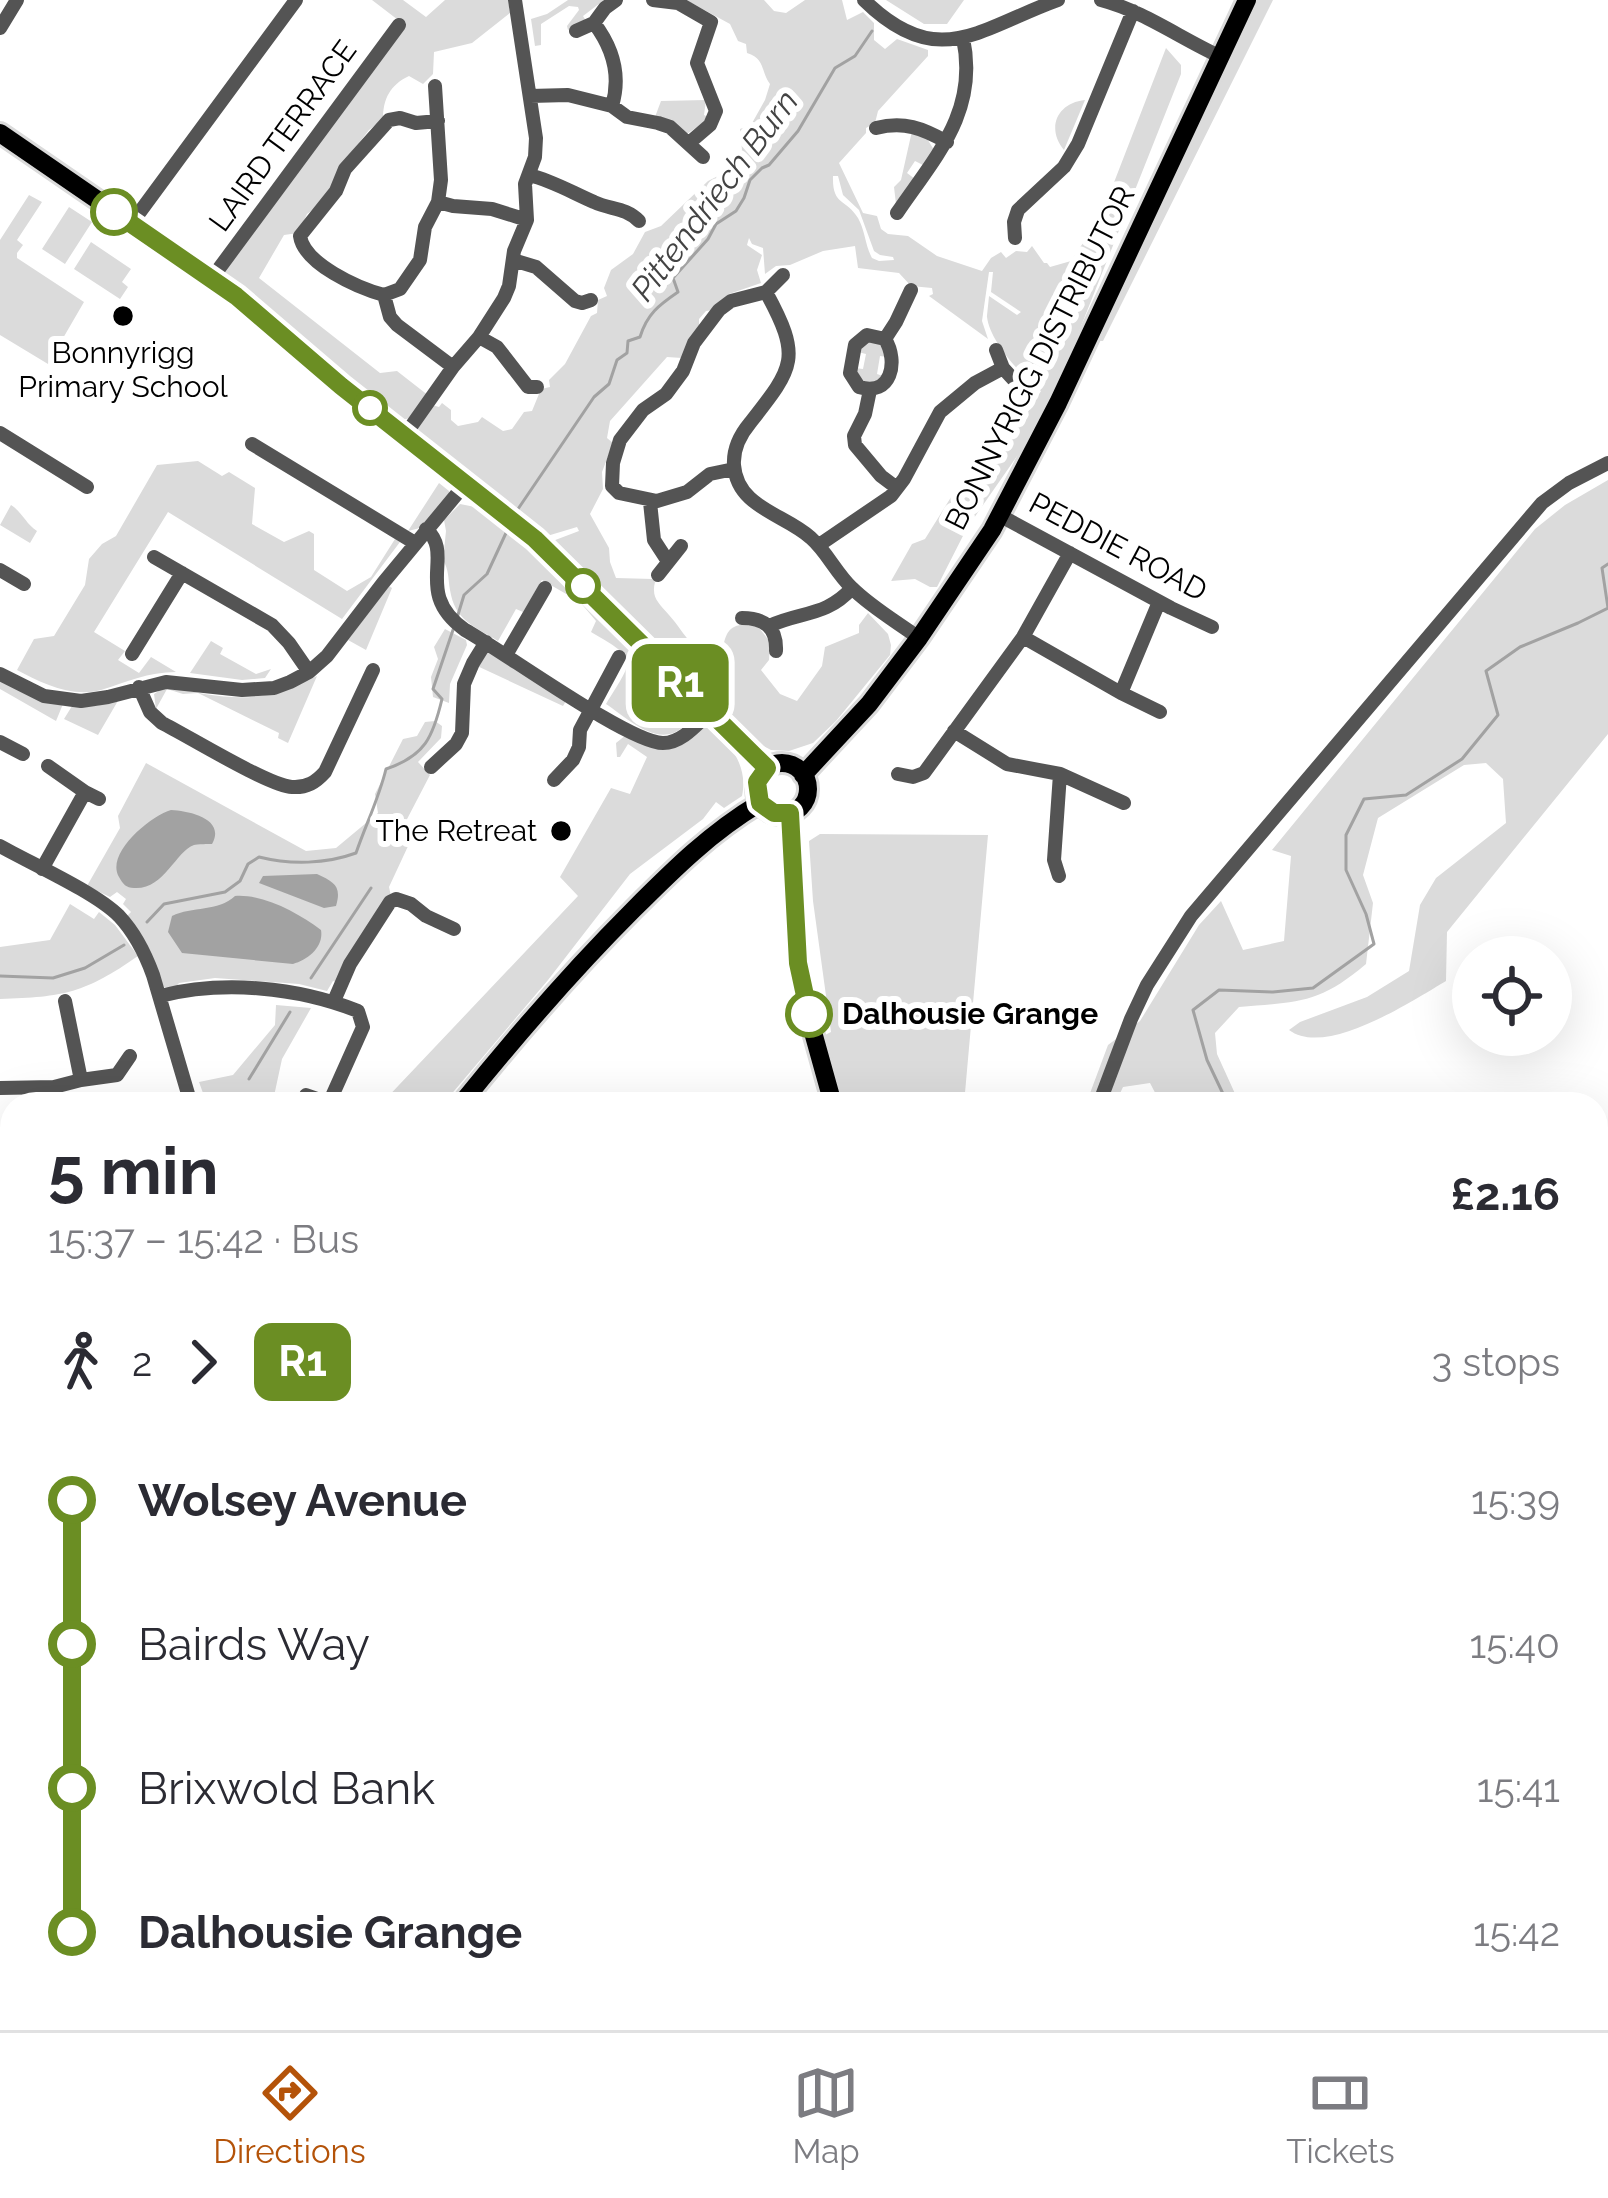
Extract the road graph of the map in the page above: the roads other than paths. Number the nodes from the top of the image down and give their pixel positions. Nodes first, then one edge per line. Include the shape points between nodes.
1 (17, 0) edge
2 (296, 0) edge
3 (515, 0) edge
4 (616, 0) edge
5 (653, 0) edge
6 (864, 0) edge
7 (1058, 0) edge
8 (1101, 0) edge
9 (1247, 0) edge
10 (1133, 10) junction
11 (593, 23) junction
12 (399, 25) dead end
13 (0, 28) edge
14 (576, 31) dead end
15 (963, 38) junction
16 (1220, 56) junction
17 (435, 86) dead end
18 (530, 96) junction
19 (612, 106) junction
20 (438, 121) junction
21 (884, 123) dead end
22 (0, 134) edge
23 (947, 142) junction
24 (689, 143) junction
25 (703, 158) dead end
26 (529, 175) junction
27 (438, 202) junction
28 (897, 213) dead end
29 (527, 220) junction
30 (639, 221) dead end
31 (131, 224) junction
32 (1015, 238) dead end
33 (513, 260) junction
34 (782, 275) dead end
35 (212, 278) junction
36 (911, 290) dead end
37 (766, 292) junction
38 (384, 295) junction
39 (591, 300) dead end
40 (479, 337) junction
41 (885, 340) junction
42 (996, 350) dead end
43 (453, 367) junction
44 (537, 387) dead end
45 (870, 390) junction
46 (0, 433) edge
47 (405, 435) junction
48 (252, 443) dead end
49 (1608, 463) edge
50 (734, 469) junction
51 (466, 483) junction
52 (87, 487) dead end
53 (897, 488) junction
54 (650, 502) junction
55 (999, 515) junction
56 (426, 529) junction
57 (415, 543) junction
58 (819, 545) junction
59 (681, 546) dead end
60 (1070, 554) junction
61 (154, 557) dead end
62 (667, 560) junction
63 (0, 570) edge
64 (182, 573) junction
65 (658, 574) dead end
66 (25, 584) dead end
67 (545, 588) dead end
68 (852, 588) junction
69 (1159, 602) junction
70 (742, 618) dead end
71 (770, 626) junction
72 (1212, 627) dead end
73 (1023, 637) junction
74 (919, 638) junction
75 (485, 642) junction
76 (776, 651) dead end
77 (132, 654) dead end
78 (506, 655) junction
79 (620, 657) dead end
80 (373, 670) dead end
81 (309, 672) junction
82 (0, 674) edge
83 (140, 687) junction
84 (1121, 693) junction
85 (592, 709) junction
86 (710, 712) junction
87 (1160, 712) dead end
88 (954, 731) junction
89 (0, 742) edge
90 (23, 754) dead end
91 (49, 766) dead end
92 (431, 767) dead end
93 (767, 768) junction
94 (898, 774) dead end
95 (1060, 774) junction
96 (803, 775) junction
97 (554, 780) dead end
98 (760, 803) junction
99 (1124, 803) dead end
100 (790, 813) junction
101 (0, 846) edge
102 (42, 869) junction
103 (1059, 876) dead end
104 (454, 928) dead end
105 (160, 996) junction
106 (65, 1001) dead end
107 (334, 1001) junction
108 (363, 1022) junction
109 (380, 1024) dead end
110 (130, 1056) dead end
111 (82, 1079) junction
112 (0, 1088) edge
113 (188, 1092) edge
114 (335, 1092) edge
115 (471, 1092) edge
116 (830, 1092) edge
117 (1104, 1092) edge

1 - 13 street
2 - 31 street
3 - 18 street
4 - 11 street
5 - 24 street via 678,3 711,22 697,63 716,111
6 - 15 street via 916,36
7 - 15 street
8 - 10 street
9 - 16 main road, BONNYRIGG DISTRIBUTOR
10 - 16 street
10 - 32 street via 1078,144 1018,210
11 - 14 street
11 - 19 street via 616,74
12 - 35 street, LAIRD TERRACE
15 - 23 street via 965,92
16 - 55 main road, BONNYRIGG DISTRIBUTOR
17 - 20 street
18 - 19 street via 568,94
18 - 26 street via 536,148
19 - 24 street
20 - 27 street
20 - 38 street via 389,120 301,236 304,250 339,278
21 - 23 street
22 - 31 main road
23 - 28 street
24 - 25 street
26 - 29 street
26 - 30 street
27 - 29 street
27 - 38 street via 420,260 400,289
29 - 33 street
31 - 35 main road
33 - 39 street via 547,274 575,301
33 - 40 street via 504,298
34 - 37 street
35 - 47 main road
36 - 41 street
37 - 50 street via 785,327 789,362 739,440
37 - 54 street via 723,306 666,394 620,440 614,491
38 - 43 street via 397,325
40 - 43 street
40 - 44 street
41 - 45 street via 889,377
41 - 45 street via 868,335 853,351 851,379
42 - 53 street via 1008,374 975,383 940,412
43 - 47 street
45 - 53 street via 855,445
46 - 52 street
47 - 51 main road
48 - 57 street
49 - 117 street via 1542,503 1191,916 1147,985
50 - 54 street
50 - 58 street via 753,501
51 - 56 street
51 - 86 main road via 535,539
53 - 58 street
54 - 62 street via 654,540
55 - 60 street, PEDDIE ROAD
55 - 74 main road, BONNYRIGG DISTRIBUTOR
56 - 57 street
56 - 75 street via 438,544 441,607
57 - 81 street
58 - 68 street
59 - 62 street
60 - 69 street, PEDDIE ROAD
60 - 73 street
61 - 64 street
62 - 65 street
63 - 66 street
64 - 77 street
64 - 81 street via 272,625
67 - 78 street
68 - 71 street via 831,607
68 - 74 street
69 - 72 street, PEDDIE ROAD
69 - 84 street
70 - 71 street
71 - 76 street
73 - 84 street
73 - 88 street
74 - 96 main road, BONNYRIGG DISTRIBUTOR
75 - 78 street
75 - 92 street via 464,684 453,758
78 - 85 street
79 - 85 street
80 - 83 street via 326,772 301,787 276,783 162,723
81 - 83 street via 261,689
82 - 83 street via 68,700
84 - 87 street
85 - 86 street via 665,743
85 - 97 street via 573,760
86 - 93 main road
88 - 94 street via 924,773
88 - 95 street via 1007,764
89 - 90 street
91 - 102 street via 92,795
93 - 96 main road via 787,763
93 - 98 main road via 757,782
95 - 99 street
95 - 103 street
96 - 100 main road via 806,797
98 - 100 main road
98 - 115 main road via 695,848 588,955
100 - 116 main road via 798,963
101 - 102 street
102 - 105 street via 118,916 146,955
104 - 107 street via 411,904 390,902
105 - 107 street via 212,987
105 - 113 street
106 - 111 street
107 - 108 street
108 - 109 street
108 - 114 street
110 - 111 street via 117,1075
111 - 112 street

